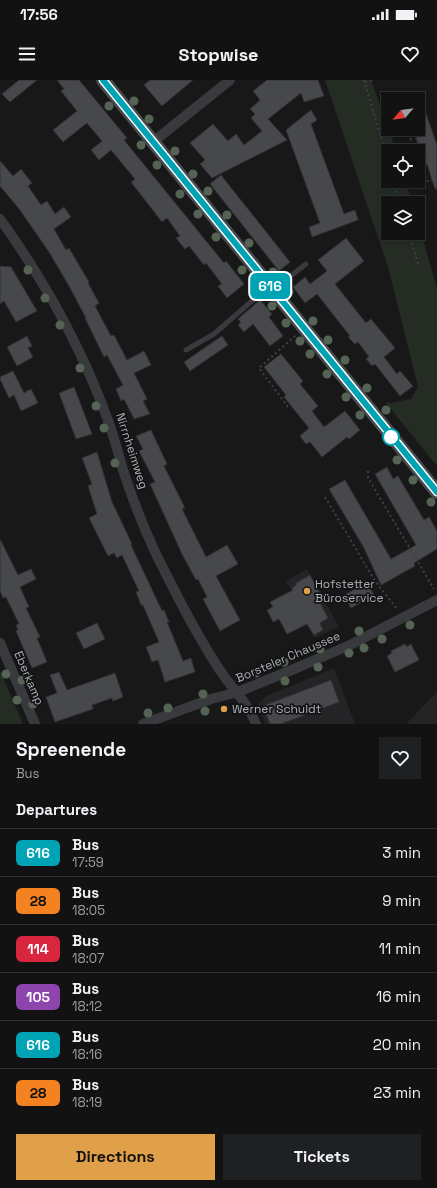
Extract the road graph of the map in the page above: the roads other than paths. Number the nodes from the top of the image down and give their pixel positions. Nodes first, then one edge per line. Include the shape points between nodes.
1 (103, 80) edge
2 (230, 80) edge
3 (153, 142) junction
4 (0, 219) edge
5 (306, 264) dead end
6 (272, 288) junction
7 (186, 350) dead end
8 (437, 492) edge
9 (437, 600) edge
10 (0, 645) edge
11 (238, 692) junction
12 (35, 724) edge
13 (143, 724) edge
14 (256, 724) edge

1 - 3 street
2 - 3 street
3 - 6 street
4 - 11 street, Nirrnheimweg via 25,253 55,302 104,410 124,472 154,550 219,669
5 - 6 lane
6 - 7 lane via 214,334
6 - 8 street
9 - 11 street, Borsteler Chaussee via 350,645
10 - 12 street, Eberkamp
11 - 13 street, Borsteler Chaussee
11 - 14 street, Nirrnheimweg

